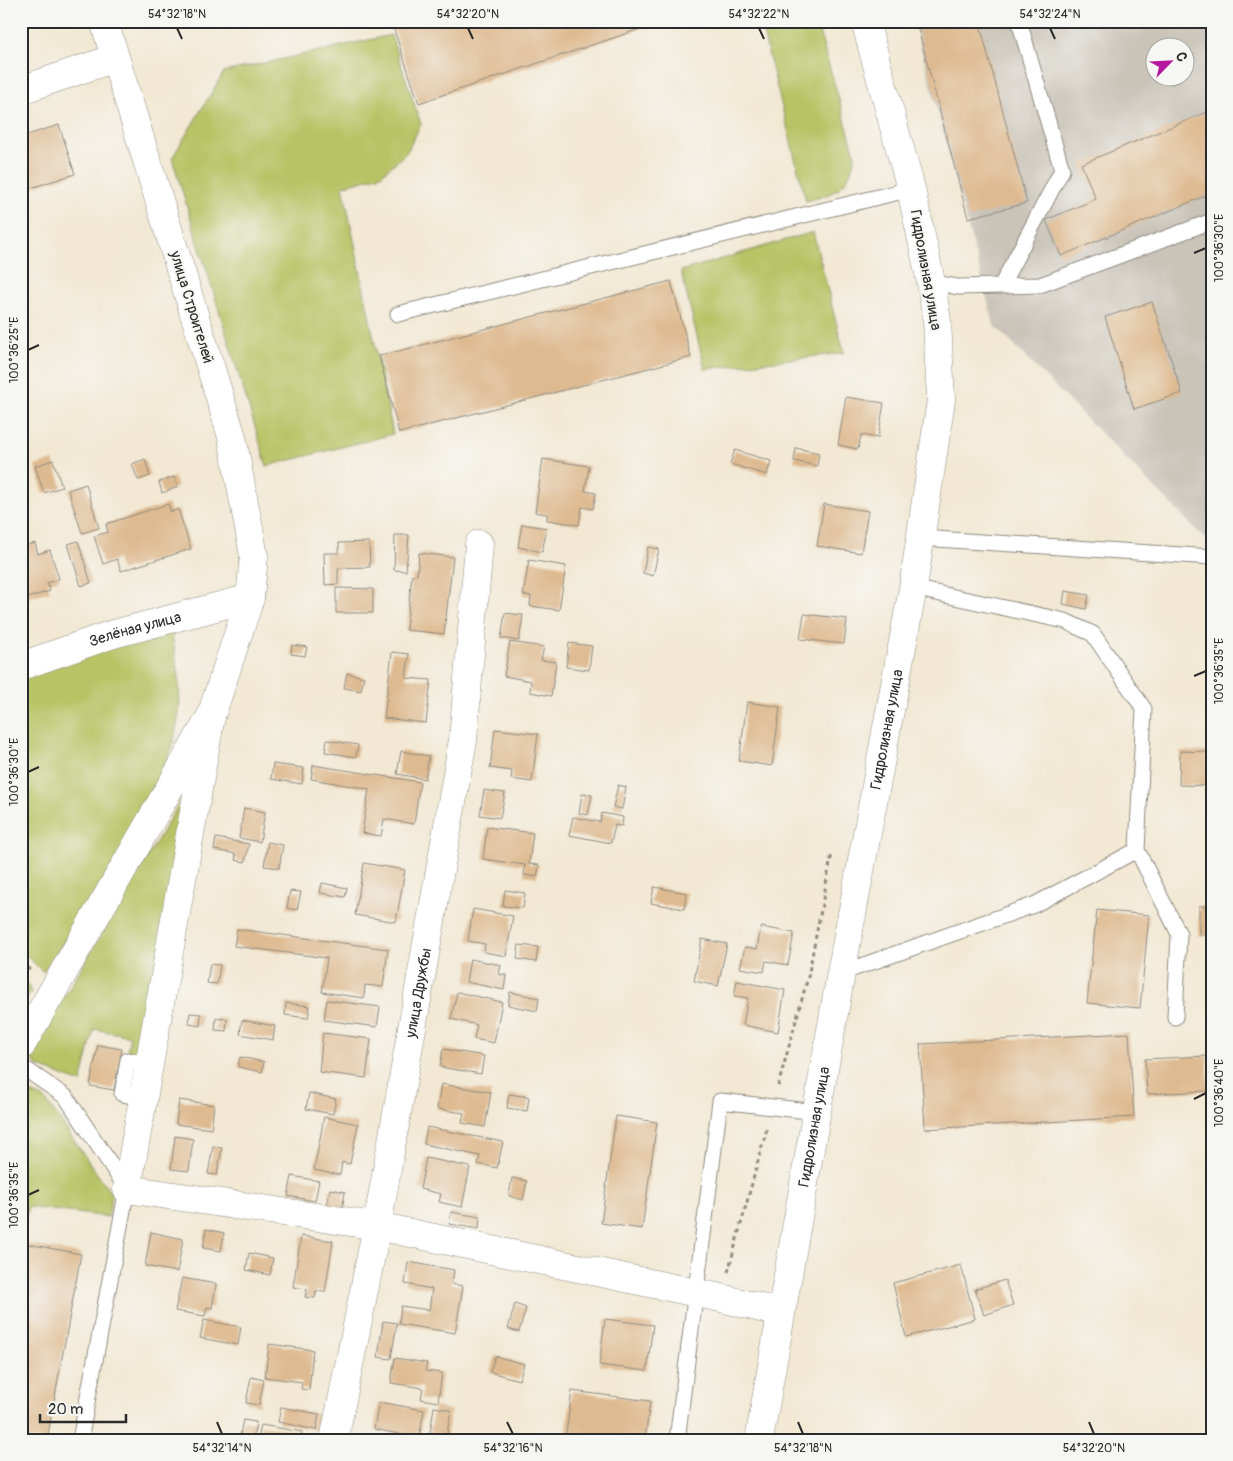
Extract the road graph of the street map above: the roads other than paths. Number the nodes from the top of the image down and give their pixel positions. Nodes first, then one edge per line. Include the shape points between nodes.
1 (104, 21) edge
2 (865, 21) edge
3 (1019, 21) edge
4 (115, 58) junction
5 (21, 90) edge
6 (911, 189) junction
7 (1212, 221) edge
8 (931, 282) junction
9 (1002, 286) junction
10 (398, 314) dead end
11 (920, 538) junction
12 (479, 544) dead end
13 (1212, 557) edge
14 (913, 588) junction
15 (250, 598) junction
16 (21, 666) edge
17 (211, 716) junction
18 (1137, 850) junction
19 (841, 973) junction
20 (1175, 1017) dead end
21 (21, 1046) edge
22 (21, 1066) edge
23 (817, 1112) junction
24 (127, 1189) junction
25 (377, 1226) junction
26 (708, 1295) junction
27 (781, 1313) junction
28 (80, 1440) edge
29 (334, 1440) edge
30 (677, 1440) edge
31 (758, 1440) edge

1 - 4 main road, улица Строителей
2 - 6 main road, Гидролизная улица
3 - 9 lane via 1062,170
4 - 5 main road
4 - 15 main road, улица Строителей via 232,437 254,556
6 - 8 main road, Гидролизная улица
6 - 10 lane
7 - 9 lane via 1040,284
8 - 9 lane via 958,287
8 - 11 main road, Гидролизная улица via 937,322 941,400
11 - 13 lane
11 - 14 main road, Гидролизная улица
12 - 25 main road, улица Дружбы via 463,740
14 - 18 lane via 1065,621 1093,634 1144,709
14 - 19 main road, Гидролизная улица
15 - 16 main road, Зелёная улица via 110,635
15 - 17 main road, улица Строителей
17 - 21 main road
17 - 24 main road
18 - 19 lane via 1034,905
18 - 20 lane via 1179,934
19 - 23 main road, Гидролизная улица
22 - 24 lane via 66,1097
23 - 26 lane via 720,1101
23 - 27 main road, Гидролизная улица
24 - 25 main road
24 - 28 lane
25 - 26 main road
25 - 29 main road, улица Дружбы
26 - 27 main road
26 - 30 lane
27 - 31 main road, Гидролизная улица

